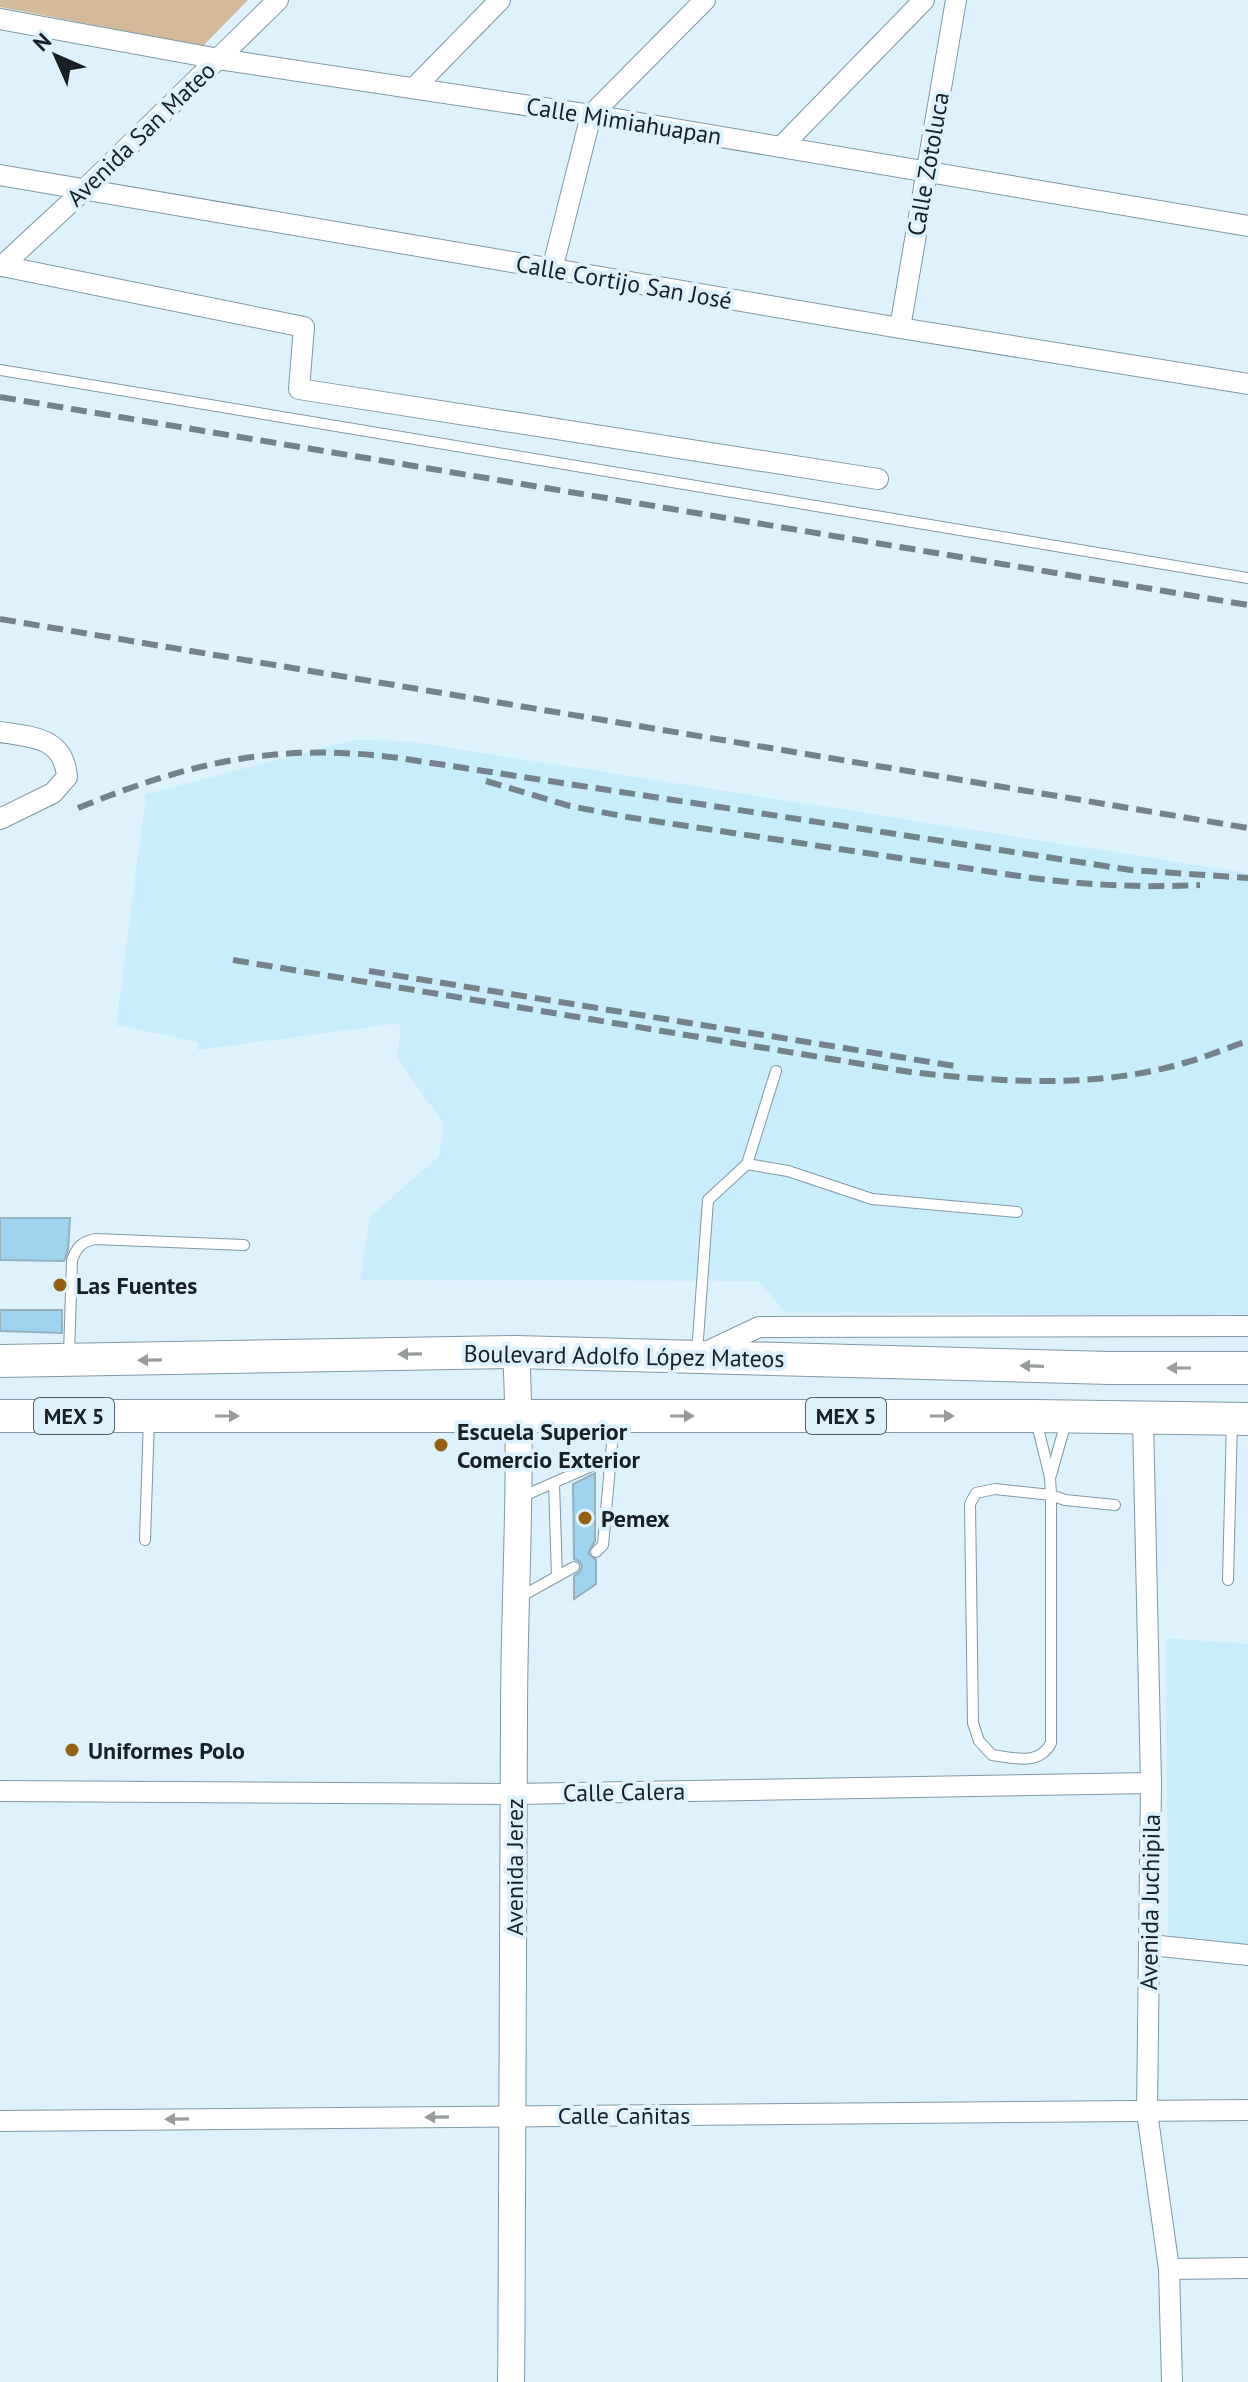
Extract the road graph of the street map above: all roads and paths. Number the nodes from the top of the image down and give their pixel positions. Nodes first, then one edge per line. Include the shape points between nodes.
1 (278, 0) edge
2 (500, 0) edge
3 (705, 0) edge
4 (924, 0) edge
5 (956, 0) edge
6 (0, 19) edge
7 (219, 59) junction
8 (414, 88) junction
9 (591, 115) junction
10 (781, 147) junction
11 (927, 171) junction
12 (0, 175) edge
13 (85, 189) junction
14 (1248, 226) edge
15 (2, 266) edge
16 (552, 270) junction
17 (900, 328) junction
18 (0, 370) edge
19 (1248, 384) edge
20 (878, 479) dead end
21 (1248, 578) edge
22 (0, 732) edge
23 (0, 819) edge
24 (776, 1071) dead end
25 (747, 1164) junction
26 (1017, 1212) dead end
27 (244, 1245) dead end
28 (1248, 1326) edge
29 (516, 1352) junction
30 (696, 1356) junction
31 (0, 1361) edge
32 (69, 1362) junction
33 (1248, 1368) edge
34 (520, 1415) junction
35 (614, 1415) junction
36 (0, 1416) edge
37 (149, 1416) junction
38 (1035, 1416) junction
39 (1068, 1417) junction
40 (1143, 1419) junction
41 (1240, 1419) edge
42 (612, 1457) junction
43 (1050, 1477) junction
44 (554, 1484) junction
45 (1051, 1495) junction
46 (517, 1499) junction
47 (1115, 1505) dead end
48 (145, 1540) dead end
49 (596, 1552) dead end
50 (574, 1567) dead end
51 (557, 1576) junction
52 (1228, 1580) dead end
53 (514, 1600) junction
54 (1151, 1783) junction
55 (0, 1791) edge
56 (513, 1794) junction
57 (1150, 1945) junction
58 (1248, 1955) edge
59 (1248, 2110) edge
60 (1147, 2112) junction
61 (515, 2116) junction
62 (0, 2121) edge
63 (1248, 2268) edge
64 (1169, 2269) junction
65 (511, 2382) edge
66 (1172, 2382) edge

1 - 7 street, Avenida San Mateo
2 - 8 street
3 - 9 street
4 - 10 street
5 - 11 street, Calle Zotoluca
6 - 7 street, Calle Mimiahuapan
7 - 8 street, Calle Mimiahuapan
7 - 13 street, Avenida San Mateo
8 - 9 street, Calle Mimiahuapan
9 - 10 street, Calle Mimiahuapan
9 - 16 street
10 - 11 street, Calle Mimiahuapan
11 - 14 street, Calle Mimiahuapan
11 - 17 street, Calle Zotoluca
12 - 13 street, Calle Cortijo San José
13 - 15 street, Avenida San Mateo
13 - 16 street, Calle Cortijo San José
15 - 20 street via 304,327 299,389
16 - 17 street, Calle Cortijo San José
17 - 19 street, Calle Cortijo San José
18 - 21 lane
22 - 23 street via 47,742 66,761 67,777 53,793
24 - 25 lane
25 - 26 lane via 788,1171 872,1199
25 - 30 lane via 708,1200
27 - 32 lane via 84,1241 72,1260
28 - 30 street via 759,1327
29 - 30 main road, Boulevard Adolfo López Mateos
29 -> 32 main road, Boulevard Adolfo López Mateos
29 - 34 street, Avenida Jerez
33 -> 30 main road, Boulevard Adolfo López Mateos
31 - 32 main road, Boulevard Adolfo López Mateos
34 - 35 main road, MEX 5
37 -> 34 main road, MEX 5
34 - 46 street, Avenida Jerez
35 -> 38 main road, MEX 5
35 - 42 lane
36 - 37 main road, MEX 5
37 - 48 lane
38 - 39 main road, MEX 5
38 - 43 lane
39 - 40 main road, MEX 5
39 - 43 lane
40 - 41 main road, MEX 5
40 - 54 street, Avenida Juchipila
41 - 52 lane
42 - 44 lane
42 - 49 lane via 603,1545
43 - 45 lane
44 - 46 lane
44 - 51 lane
45 - 45 lane via 995,1489 976,1493 970,1504 973,1723 979,1741 992,1755 1035,1758 1051,1743
45 - 47 lane
46 - 53 street, Avenida Jerez
50 - 51 lane
51 - 53 lane
53 - 56 street, Avenida Jerez
54 - 56 street, Calle Calera
54 - 57 street, Avenida Juchipila
55 - 56 street, Calle Calera
56 - 61 street, Avenida Jerez
57 - 58 street
57 - 60 street, Avenida Juchipila
59 - 60 street, Calle Cañitas
60 - 61 street, Calle Cañitas
60 - 64 street, Avenida Juchipila
61 -> 62 street, Calle Cañitas
61 - 65 street, Avenida Jerez
63 - 64 street
64 - 66 street, Avenida Juchipila

